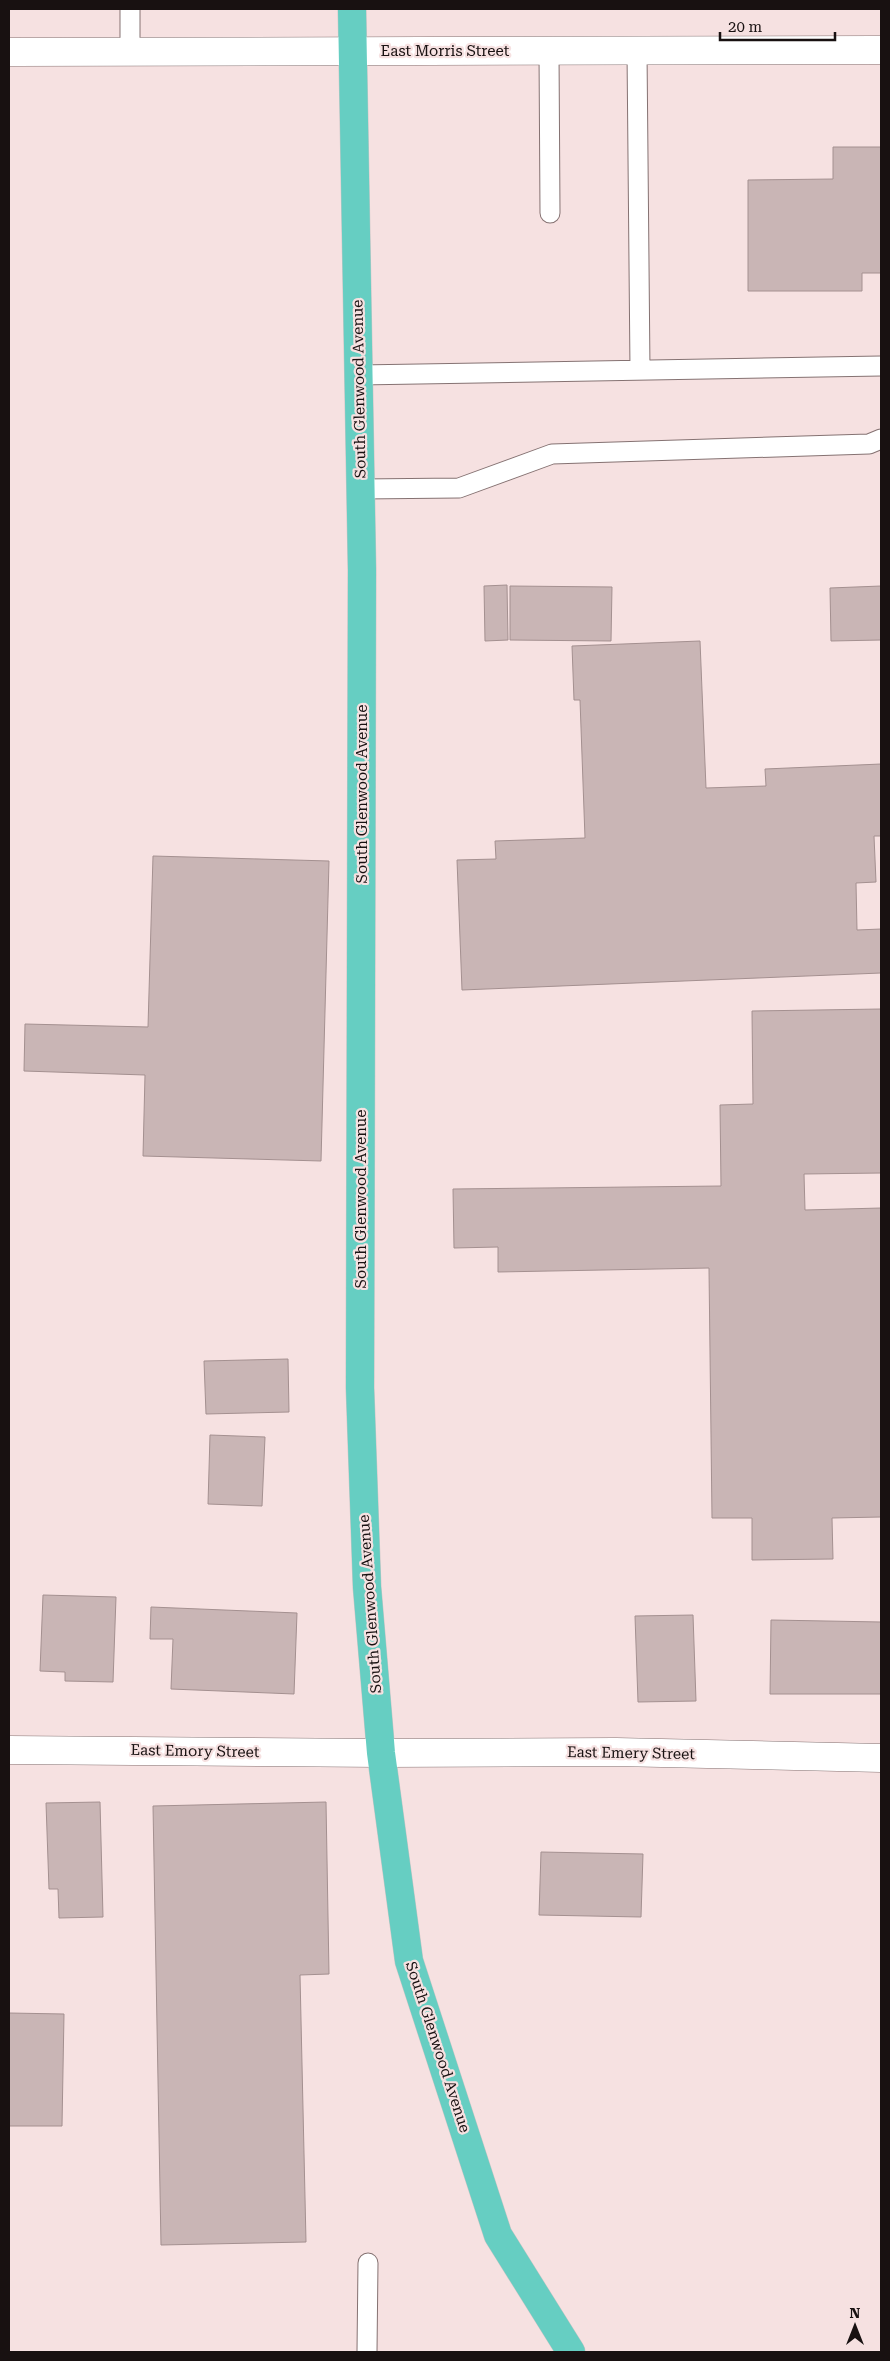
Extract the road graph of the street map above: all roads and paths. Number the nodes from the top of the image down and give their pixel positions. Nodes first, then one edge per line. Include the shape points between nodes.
1 (130, 9) edge
2 (352, 9) edge
3 (881, 50) edge
4 (549, 51) junction
5 (637, 51) junction
6 (9, 52) edge
7 (352, 52) junction
8 (130, 53) junction
9 (550, 213) dead end
10 (881, 366) edge
11 (640, 370) junction
12 (359, 375) junction
13 (881, 438) edge
14 (361, 490) junction
15 (9, 1750) edge
16 (381, 1753) junction
17 (881, 1758) edge
18 (368, 2263) dead end
19 (367, 2352) edge
20 (571, 2352) edge

1 - 8 lane
2 - 7 main road, South Glenwood Avenue
3 - 5 main road, East Morris Street
4 - 5 main road, East Morris Street
4 - 7 main road, East Morris Street
4 - 9 lane
5 - 11 lane
6 - 8 main road, East Morris Street
7 - 8 main road, East Morris Street
7 - 12 main road, South Glenwood Avenue
10 - 11 lane
11 - 12 lane
12 - 14 main road, South Glenwood Avenue
13 - 14 lane via 869,444 552,454 459,488
14 - 16 main road, South Glenwood Avenue via 360,1388 367,1587
15 - 16 main road, East Emory Street
16 - 17 main road, East Emery Street via 616,1752
16 - 20 main road, South Glenwood Avenue via 412,1971 498,2235
18 - 19 lane

